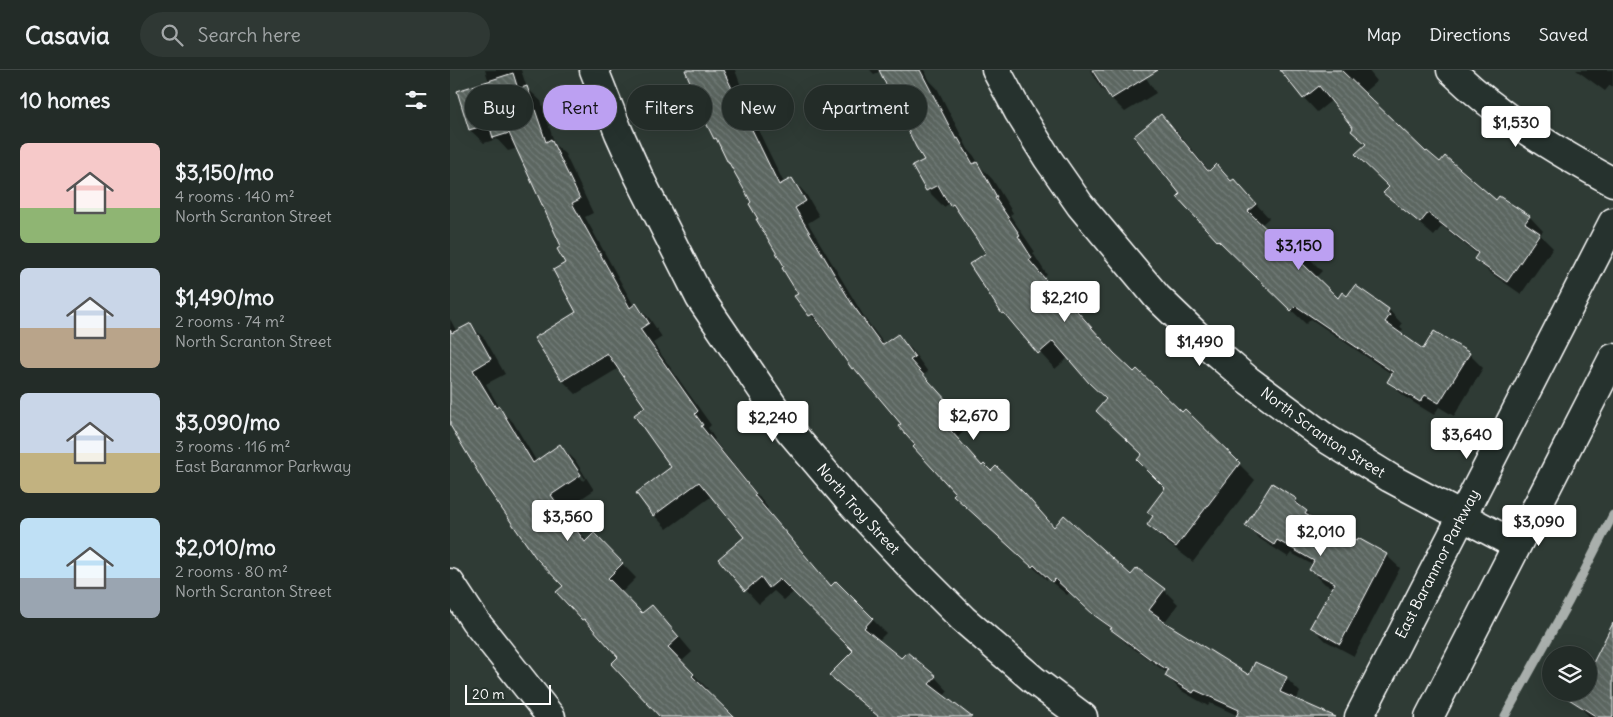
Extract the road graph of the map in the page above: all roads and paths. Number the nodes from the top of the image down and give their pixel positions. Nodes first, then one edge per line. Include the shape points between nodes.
1 (594, 70) edge
2 (996, 70) edge
3 (1451, 70) edge
4 (1613, 182) edge
5 (1613, 222) edge
6 (1613, 358) edge
7 (1461, 516) junction
8 (1516, 545) junction
9 (450, 583) edge
10 (551, 717) edge
11 (1083, 717) edge
12 (1359, 717) edge
13 (1429, 717) edge

1 - 11 street, North Troy Street via 638,175 700,298 790,431 851,503 963,619
2 - 7 street, North Scranton Street via 1048,160 1080,206 1157,297 1206,344 1327,439
3 - 4 street via 1502,112 1575,162
5 - 7 street, East Baranmor Parkway
6 - 8 street
7 - 8 street, North Scranton Street
7 - 12 street, East Baranmor Parkway
8 - 13 street
9 - 10 street via 475,621

